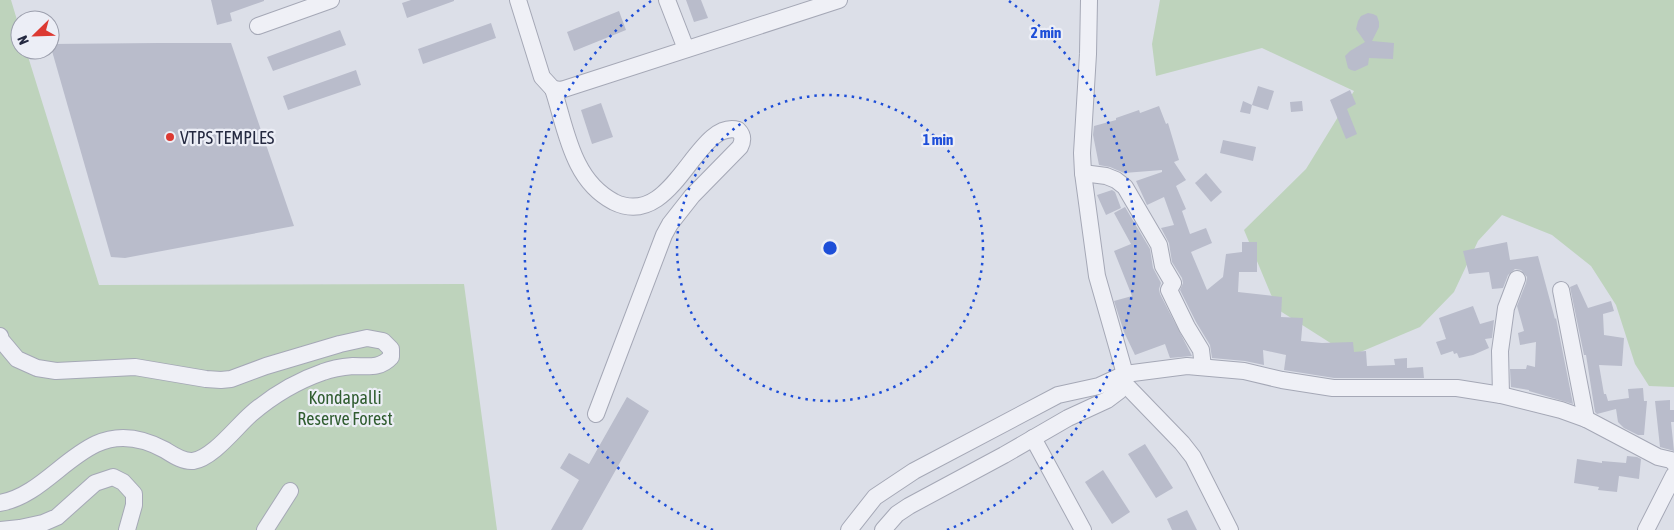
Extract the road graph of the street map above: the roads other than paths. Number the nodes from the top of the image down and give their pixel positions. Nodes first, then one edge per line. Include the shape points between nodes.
1 (332, 0) edge
2 (518, 0) edge
3 (667, 0) edge
4 (839, 0) edge
5 (1089, 0) edge
6 (789, 7) edge
7 (258, 26) dead end
8 (686, 48) junction
9 (553, 88) junction
10 (1083, 173) junction
11 (1517, 279) dead end
12 (1561, 290) dead end
13 (0, 336) edge
14 (1203, 367) junction
15 (1124, 378) junction
16 (1501, 395) junction
17 (596, 414) dead end
18 (1586, 419) junction
19 (1033, 438) junction
20 (1674, 463) edge
21 (1674, 475) edge
22 (290, 492) dead end
23 (0, 503) edge
24 (0, 530) edge
25 (127, 530) edge
26 (265, 530) edge
27 (849, 530) edge
28 (883, 530) edge
29 (1083, 530) edge
30 (1230, 530) edge
31 (1646, 530) edge

1 - 7 street
2 - 9 street via 542,77
3 - 8 street
4 - 6 street
5 - 10 street
6 - 8 street
8 - 9 street via 561,90
9 - 17 street via 578,164 596,189 619,204 637,206 657,200 718,135 734,129 743,137 736,153 692,196 664,235
10 - 14 street via 1106,176 1125,187 1159,246 1163,266 1173,283 1169,290 1201,350
10 - 15 street via 1097,276
11 - 16 street via 1506,308 1500,351
12 - 18 street
13 - 23 street via 17,359 37,368 56,371 135,367 221,380 367,338 383,342 391,349 391,357 385,364 334,368 282,392 252,414 205,457 192,461 180,459 139,438 114,438 96,444 30,491
14 - 15 street via 1186,366
14 - 16 street via 1244,371 1333,388 1457,388
15 - 19 street via 1119,391 1107,400
15 - 27 street via 1058,394 914,471 875,497
15 - 30 street via 1192,457
16 - 18 street
18 - 20 street
19 - 28 street via 909,506
19 - 29 street
21 - 31 street
22 - 26 street
24 - 25 street via 43,523 57,517 95,482 113,477 134,494

